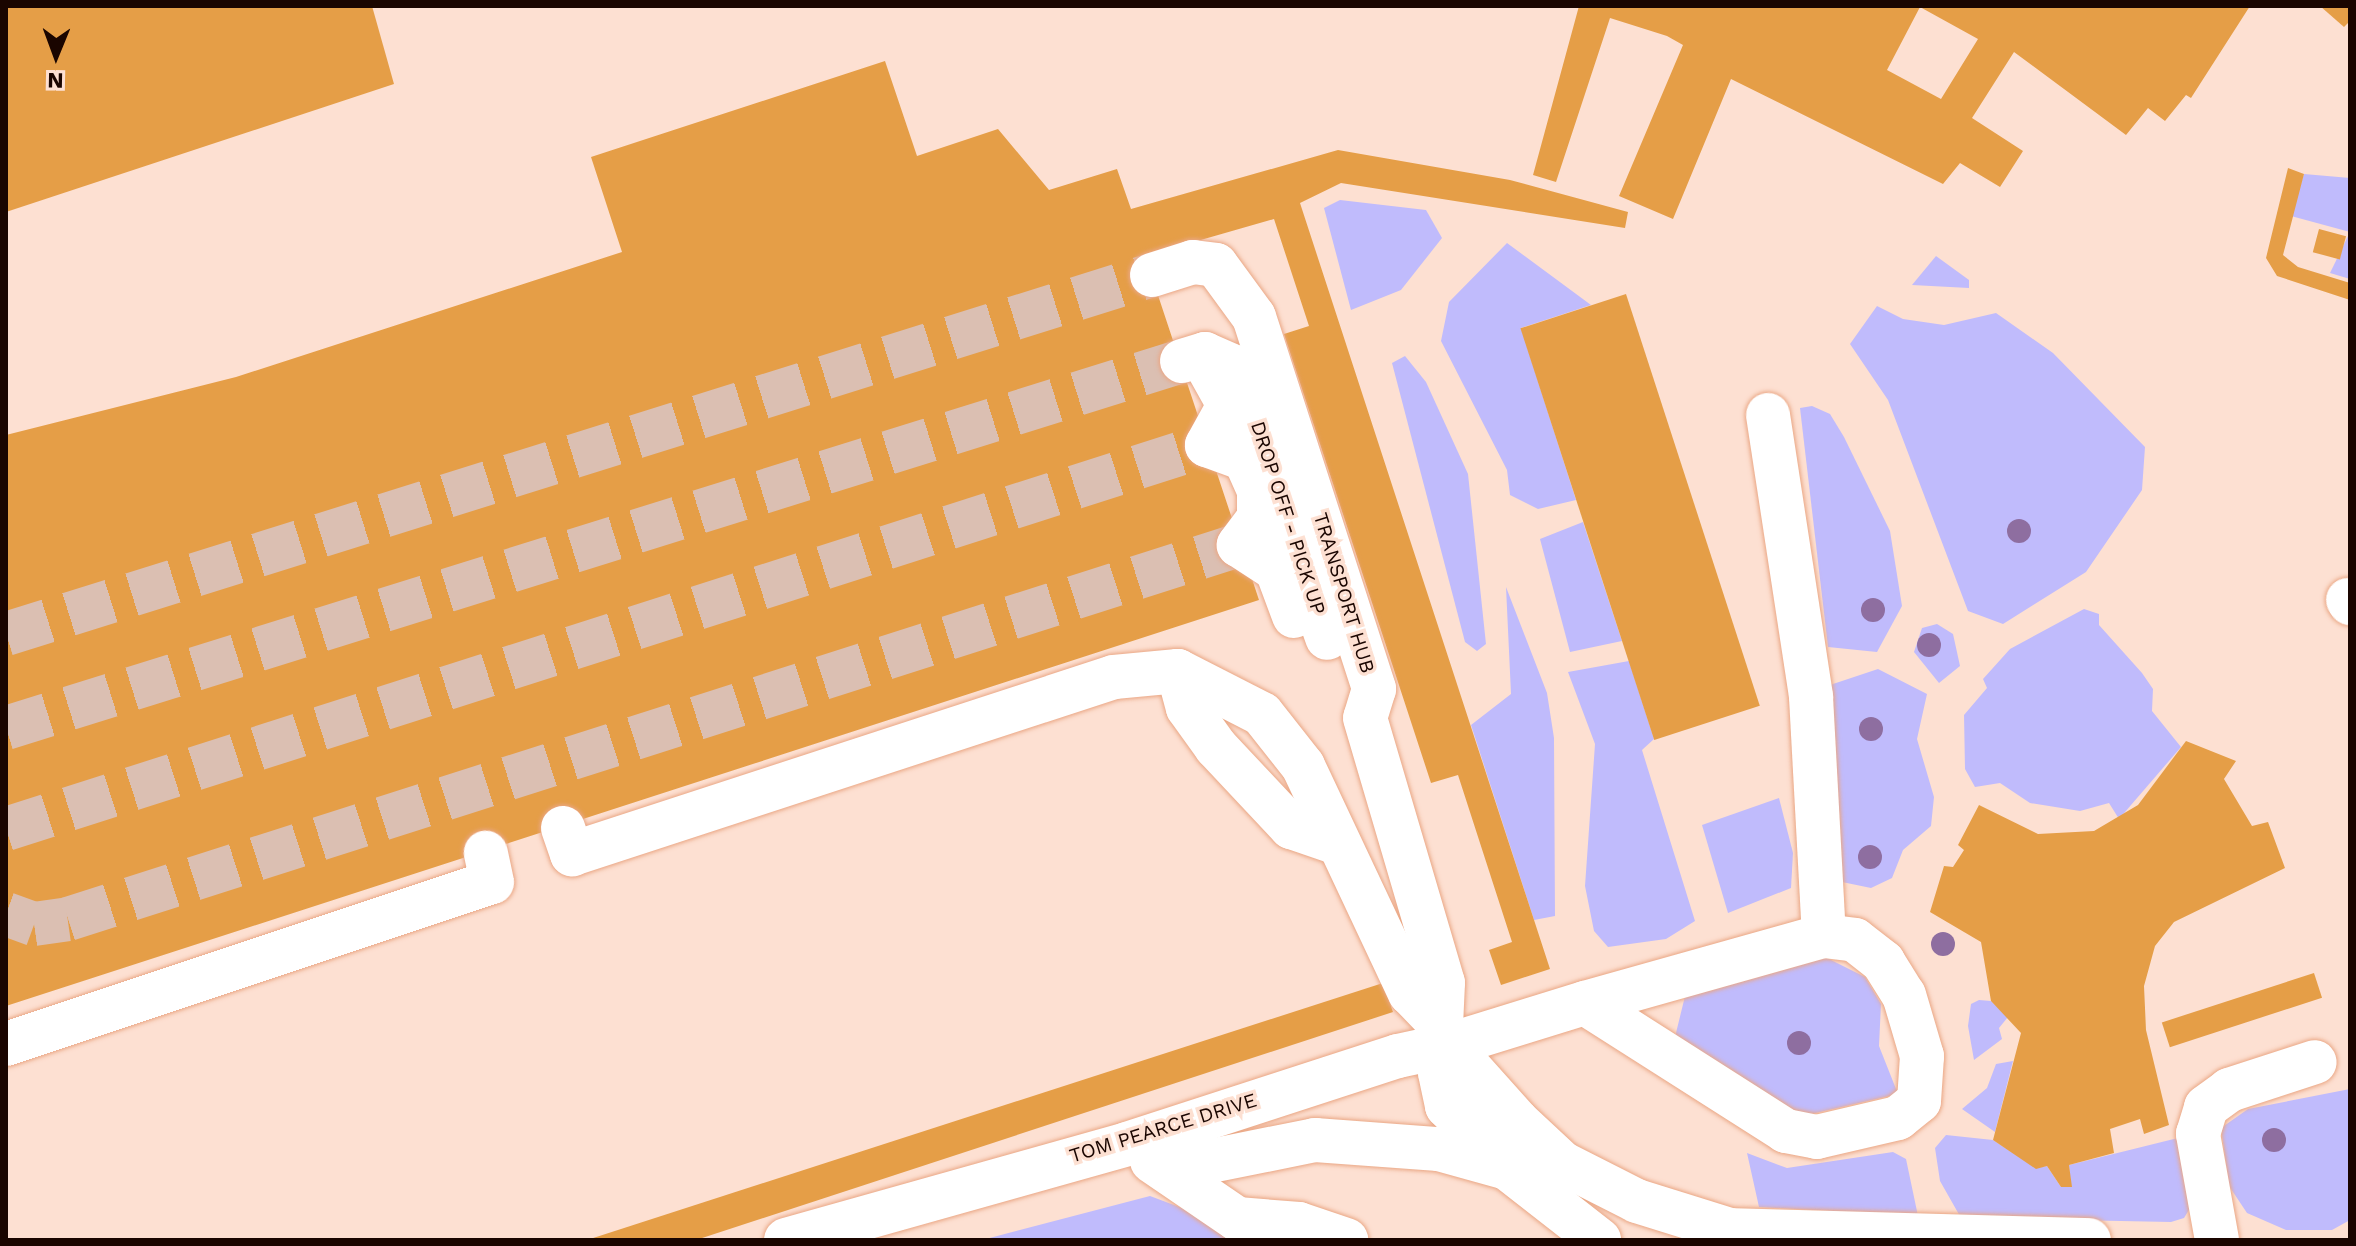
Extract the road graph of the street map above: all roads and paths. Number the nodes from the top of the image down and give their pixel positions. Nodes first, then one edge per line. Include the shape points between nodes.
1 (1152, 275) tunnel mouth
2 (1768, 415) dead end
3 (1336, 664) junction
4 (1365, 718) junction
5 (563, 828) dead end
6 (486, 853) dead end
7 (1824, 936) junction
8 (1585, 1003) junction
9 (1445, 1035) junction
10 (6, 1044) edge
11 (2315, 1062) dead end
12 (1127, 1144) junction
13 (1507, 1168) junction
14 (1166, 1170) junction
15 (786, 1240) edge
16 (1346, 1240) edge
17 (1599, 1240) edge
18 (2089, 1240) edge
19 (2217, 1240) edge

1 - 4 street, TRANSPORT HUB via 1193,262 1216,265 1254,317 1374,689
2 - 7 street via 1811,697
3 - 3 street, DROP OFF - PICK UP via 1247,393 1219,356 1182,361 1211,372 1228,394 1227,418 1207,445 1245,459 1259,491 1259,518 1239,545 1270,561 1300,633
3 - 4 street, DROP OFF - PICK UP via 1347,698
4 - 9 street, TRANSPORT HUB via 1443,983
5 - 9 street via 572,854 1114,677 1178,671 1262,714 1303,766 1410,993
6 - 10 street via 492,882
7 - 8 street, TOM PEARCE DRIVE
7 - 8 street via 1855,940 1883,962 1917,1032 1919,1101 1898,1118 1817,1137 1786,1131
8 - 9 street, TOM PEARCE DRIVE
9 - 12 street, TOM PEARCE DRIVE
9 - 13 street via 1440,1073 1447,1106
9 - 18 street via 1562,1163 1637,1201 1730,1230
11 - 19 street via 2229,1090 2206,1107 2198,1134
12 - 14 street
12 - 15 street, TOM PEARCE DRIVE
13 - 14 street via 1439,1149 1315,1140
13 - 17 street
14 - 16 street via 1237,1219 1299,1224

